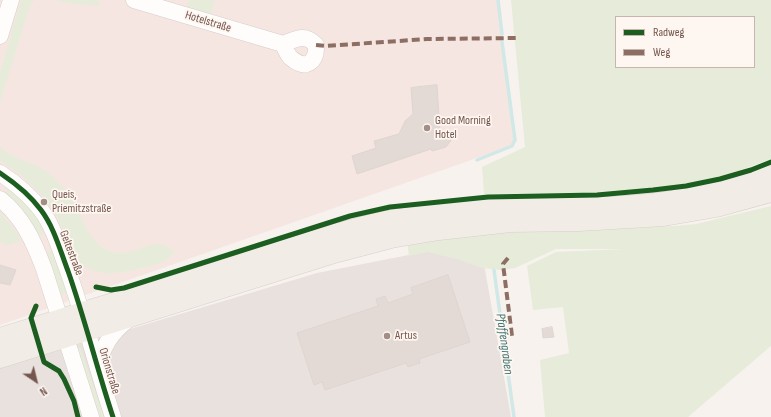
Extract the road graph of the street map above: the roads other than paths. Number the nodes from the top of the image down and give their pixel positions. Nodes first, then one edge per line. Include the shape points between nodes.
1 (11, 0) edge
2 (134, 0) edge
3 (0, 36) edge
4 (283, 44) dead end
5 (0, 173) edge
6 (771, 174) edge
7 (771, 192) edge
8 (0, 199) edge
9 (134, 316) junction
10 (84, 322) junction
11 (62, 328) junction
12 (0, 338) edge
13 (0, 358) edge
14 (98, 371) junction
15 (91, 417) edge
16 (114, 417) edge

1 - 3 street
2 - 4 street, Hotelstraße
5 - 10 street, Geltestraße via 31,197 42,210 56,238
6 - 10 main road via 727,188 674,200 627,206 480,210 436,213 386,221 338,233
7 - 9 main road via 664,216 510,222 391,238 334,253
8 - 11 street via 17,215 30,235 44,269
9 - 10 main road
9 - 14 street via 110,336 100,358
10 - 11 main road
10 - 14 street, Orionstraße
11 - 12 main road
11 - 13 main road
11 - 15 street
14 - 16 street, Orionstraße

